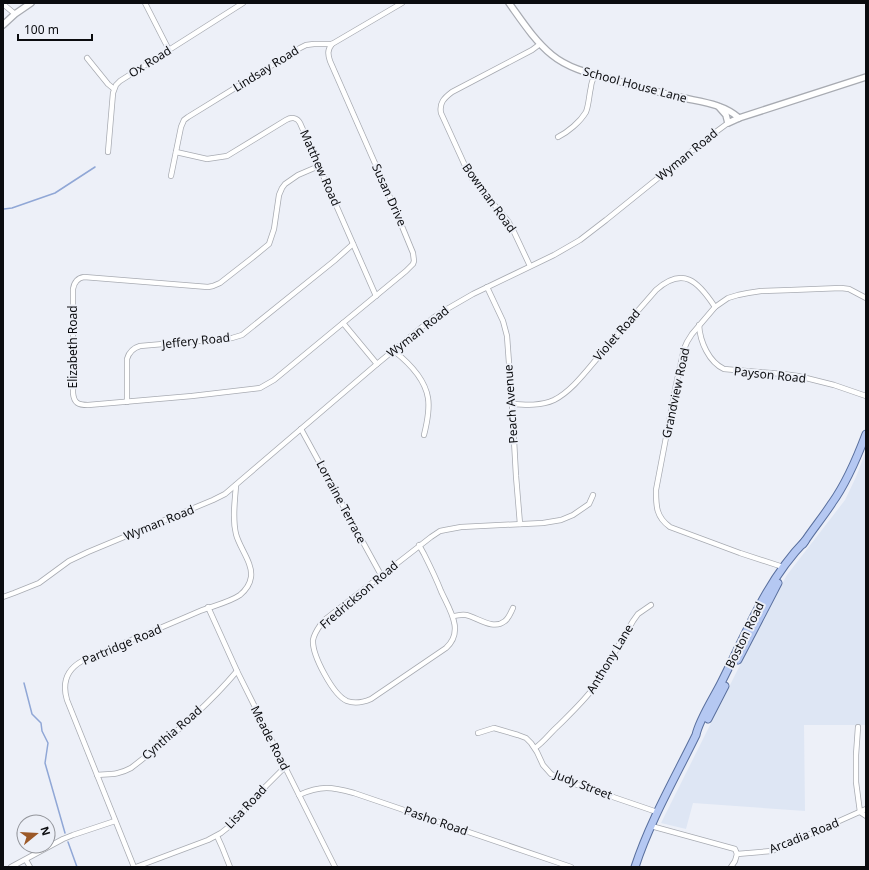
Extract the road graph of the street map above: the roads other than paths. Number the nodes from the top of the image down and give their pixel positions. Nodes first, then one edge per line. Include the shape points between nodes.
1 (31, 3) edge
2 (145, 3) edge
3 (243, 3) edge
4 (402, 3) edge
5 (509, 3) edge
6 (3, 4) edge
7 (15, 14) junction
8 (3, 25) edge
9 (332, 44) junction
10 (540, 44) junction
11 (169, 50) junction
12 (87, 58) dead end
13 (594, 75) junction
14 (866, 77) edge
15 (114, 89) junction
16 (717, 105) junction
17 (739, 118) junction
18 (728, 123) junction
19 (558, 137) dead end
20 (108, 152) dead end
21 (176, 152) junction
22 (319, 166) junction
23 (171, 176) dead end
24 (353, 244) junction
25 (530, 266) junction
26 (487, 287) junction
27 (376, 296) junction
28 (866, 298) edge
29 (715, 307) junction
30 (343, 323) junction
31 (699, 325) junction
32 (394, 351) junction
33 (377, 364) junction
34 (866, 396) edge
35 (127, 402) junction
36 (512, 404) junction
37 (302, 429) junction
38 (866, 434) edge
39 (424, 435) dead end
40 (236, 485) junction
41 (593, 495) dead end
42 (520, 524) junction
43 (805, 541) junction
44 (419, 545) junction
45 (783, 567) junction
46 (381, 575) junction
47 (3, 597) edge
48 (651, 605) dead end
49 (208, 608) junction
50 (513, 608) dead end
51 (453, 616) junction
52 (237, 672) junction
53 (858, 727) dead end
54 (478, 732) dead end
55 (696, 735) junction
56 (535, 748) junction
57 (285, 767) junction
58 (97, 775) junction
59 (299, 795) junction
60 (866, 809) edge
61 (657, 812) junction
62 (860, 812) junction
63 (866, 816) edge
64 (115, 821) junction
65 (651, 826) junction
66 (217, 836) junction
67 (737, 854) junction
68 (26, 860) junction
69 (11, 867) edge
70 (30, 867) edge
71 (135, 867) edge
72 (230, 867) edge
73 (336, 867) edge
74 (571, 867) edge
75 (635, 867) edge
76 (732, 867) edge

1 - 7 street
2 - 11 street
3 - 11 street, Ox Road
4 - 9 street, Lindsay Road
5 - 10 street, School House Lane
6 - 7 street
7 - 8 street
9 - 21 street, Lindsay Road via 306,45 300,48 188,117 181,127
9 - 27 street, Susan Drive via 328,50 330,61 395,208 414,258 411,267
10 - 13 street, School House Lane via 563,62
10 - 25 street, Bowman Road via 452,92 443,99 440,106 467,170 508,221
11 - 15 street, Ox Road via 120,81
12 - 15 street
13 - 16 street, School House Lane via 651,91
13 - 19 street via 586,111 571,128
14 - 17 street, Wyman Road
15 - 20 street
16 - 17 street, School House Lane
16 - 18 street via 726,115
17 - 18 street, Wyman Road
18 - 25 street, Wyman Road via 588,234
21 - 22 street, Matthew Road via 207,159 227,156 293,118 300,123
21 - 23 street, Lindsay Road
22 - 24 street, Matthew Road
22 - 35 street, Elizabeth Road via 285,184 279,195 274,229 268,244 220,284 208,287 84,277 75,281 74,399 78,404 88,406
24 - 27 street, Matthew Road
24 - 35 street, Jeffery Road via 242,335 140,346 132,350 127,359
25 - 26 street, Wyman Road
26 - 32 street, Wyman Road via 433,318
26 - 36 street, Peach Avenue via 507,336
27 - 30 street, Susan Drive
28 - 29 street, Grandview Road via 849,289 841,288 761,291 728,298
29 - 31 street, Grandview Road
29 - 36 street, Violet Road via 700,286 689,280 679,278 667,282 656,290 566,392 543,403
30 - 33 street
30 - 35 street, Elizabeth Road via 274,380 260,388
31 - 34 street, Payson Road via 701,340 719,367 798,376
31 - 45 street, Grandview Road via 687,342 682,358 658,482 658,512 664,523 670,527
32 - 33 street, Wyman Road
32 - 39 street via 402,357 426,390 428,405
33 - 37 street, Wyman Road
36 - 42 street, Peach Avenue
37 - 40 street, Wyman Road
37 - 46 street, Lorraine Terrace
38 - 43 main road, Boston Road via 842,487
40 - 47 street, Wyman Road via 213,500 69,561 39,582
40 - 49 street, Partridge Road via 236,531 250,566 250,578 240,595
41 - 42 street, Fredrickson Road via 589,504 561,520
42 - 44 street, Fredrickson Road via 450,528
43 - 45 main road, Boston Road
43 - 55 main road, Boston Road via 786,568 702,730
44 - 46 street, Fredrickson Road
44 - 51 street, Fredrickson Road
45 - 55 main road, Boston Road via 763,598
46 - 51 street, Fredrickson Road via 323,621 314,638 315,653 328,679 341,697 348,701 363,702 371,699 446,648 455,633
48 - 56 street, Anthony Lane via 633,621 590,693
49 - 52 street, Meade Road
49 - 58 street, Partridge Road via 85,660 69,672 65,681 65,693
50 - 51 street via 506,620 497,625 464,615
52 - 57 street, Meade Road
52 - 58 street, Cynthia Road via 178,730 131,768 122,773
53 - 62 street via 856,782
54 - 56 street, Judy Street via 494,728 507,731 526,738
55 - 61 main road, Boston Road
56 - 61 street, Judy Street via 544,767 555,777
57 - 59 street, Meade Road
57 - 66 street, Lisa Road via 231,825
58 - 64 street, Partridge Road
59 - 73 street, Meade Road
59 - 74 street, Pasho Road via 324,787 344,790
60 - 62 street, Arcadia Road
61 - 65 main road, Boston Road
62 - 63 street
62 - 67 street, Arcadia Road via 772,851
64 - 68 street via 63,839
64 - 71 street, Partridge Road
65 - 67 street via 735,849
65 - 75 main road, Boston Road
66 - 71 street, Lisa Road
66 - 72 street
67 - 76 street
68 - 69 street
68 - 70 street

